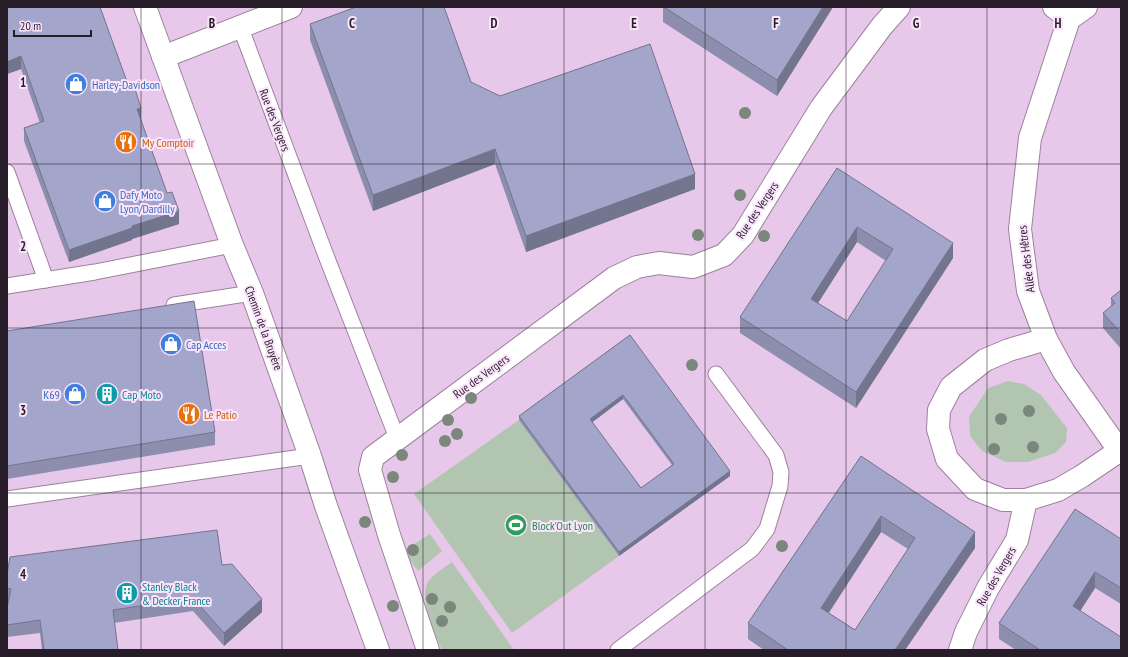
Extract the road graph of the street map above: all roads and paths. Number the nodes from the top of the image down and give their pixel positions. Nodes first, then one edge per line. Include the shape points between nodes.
1 (145, 7) edge
2 (291, 7) edge
3 (898, 7) edge
4 (1070, 11) edge
5 (240, 26) junction
6 (163, 57) junction
7 (7, 172) edge
8 (232, 245) junction
9 (46, 280) junction
10 (7, 286) edge
11 (252, 293) junction
12 (160, 308) edge
13 (1046, 340) junction
14 (716, 374) dead end
15 (397, 438) junction
16 (1120, 452) edge
17 (310, 456) junction
18 (7, 499) edge
19 (1026, 500) junction
20 (378, 650) edge
21 (428, 650) edge
22 (618, 650) edge
23 (960, 650) edge

1 - 6 street, Chemin de la Bruyère
2 - 5 street
3 - 15 street, Rue des Vergers via 822,108 742,235 724,255 693,267 660,263 637,267 614,278
4 - 13 street, Allée des Hêtres via 1030,138 1020,229 1028,291
5 - 6 street
5 - 15 lane, Rue des Vergers
6 - 8 street, Chemin de la Bruyère
7 - 9 lane
8 - 9 lane
8 - 11 street, Chemin de la Bruyère
9 - 10 lane
11 - 12 lane
11 - 17 street, Chemin de la Bruyère
13 - 16 street, Allée des Hêtres via 1064,372
13 - 19 street via 1009,350 985,360 951,387 939,410 938,429 947,459 975,489 1003,500
14 - 22 lane via 776,455 781,472 780,486 767,530 752,549
15 - 21 street, Rue des Vergers via 373,457 370,470
16 - 19 street via 1058,490
17 - 18 lane
17 - 20 street, Chemin de la Bruyère
19 - 23 street, Rue des Vergers via 1017,540 988,588

